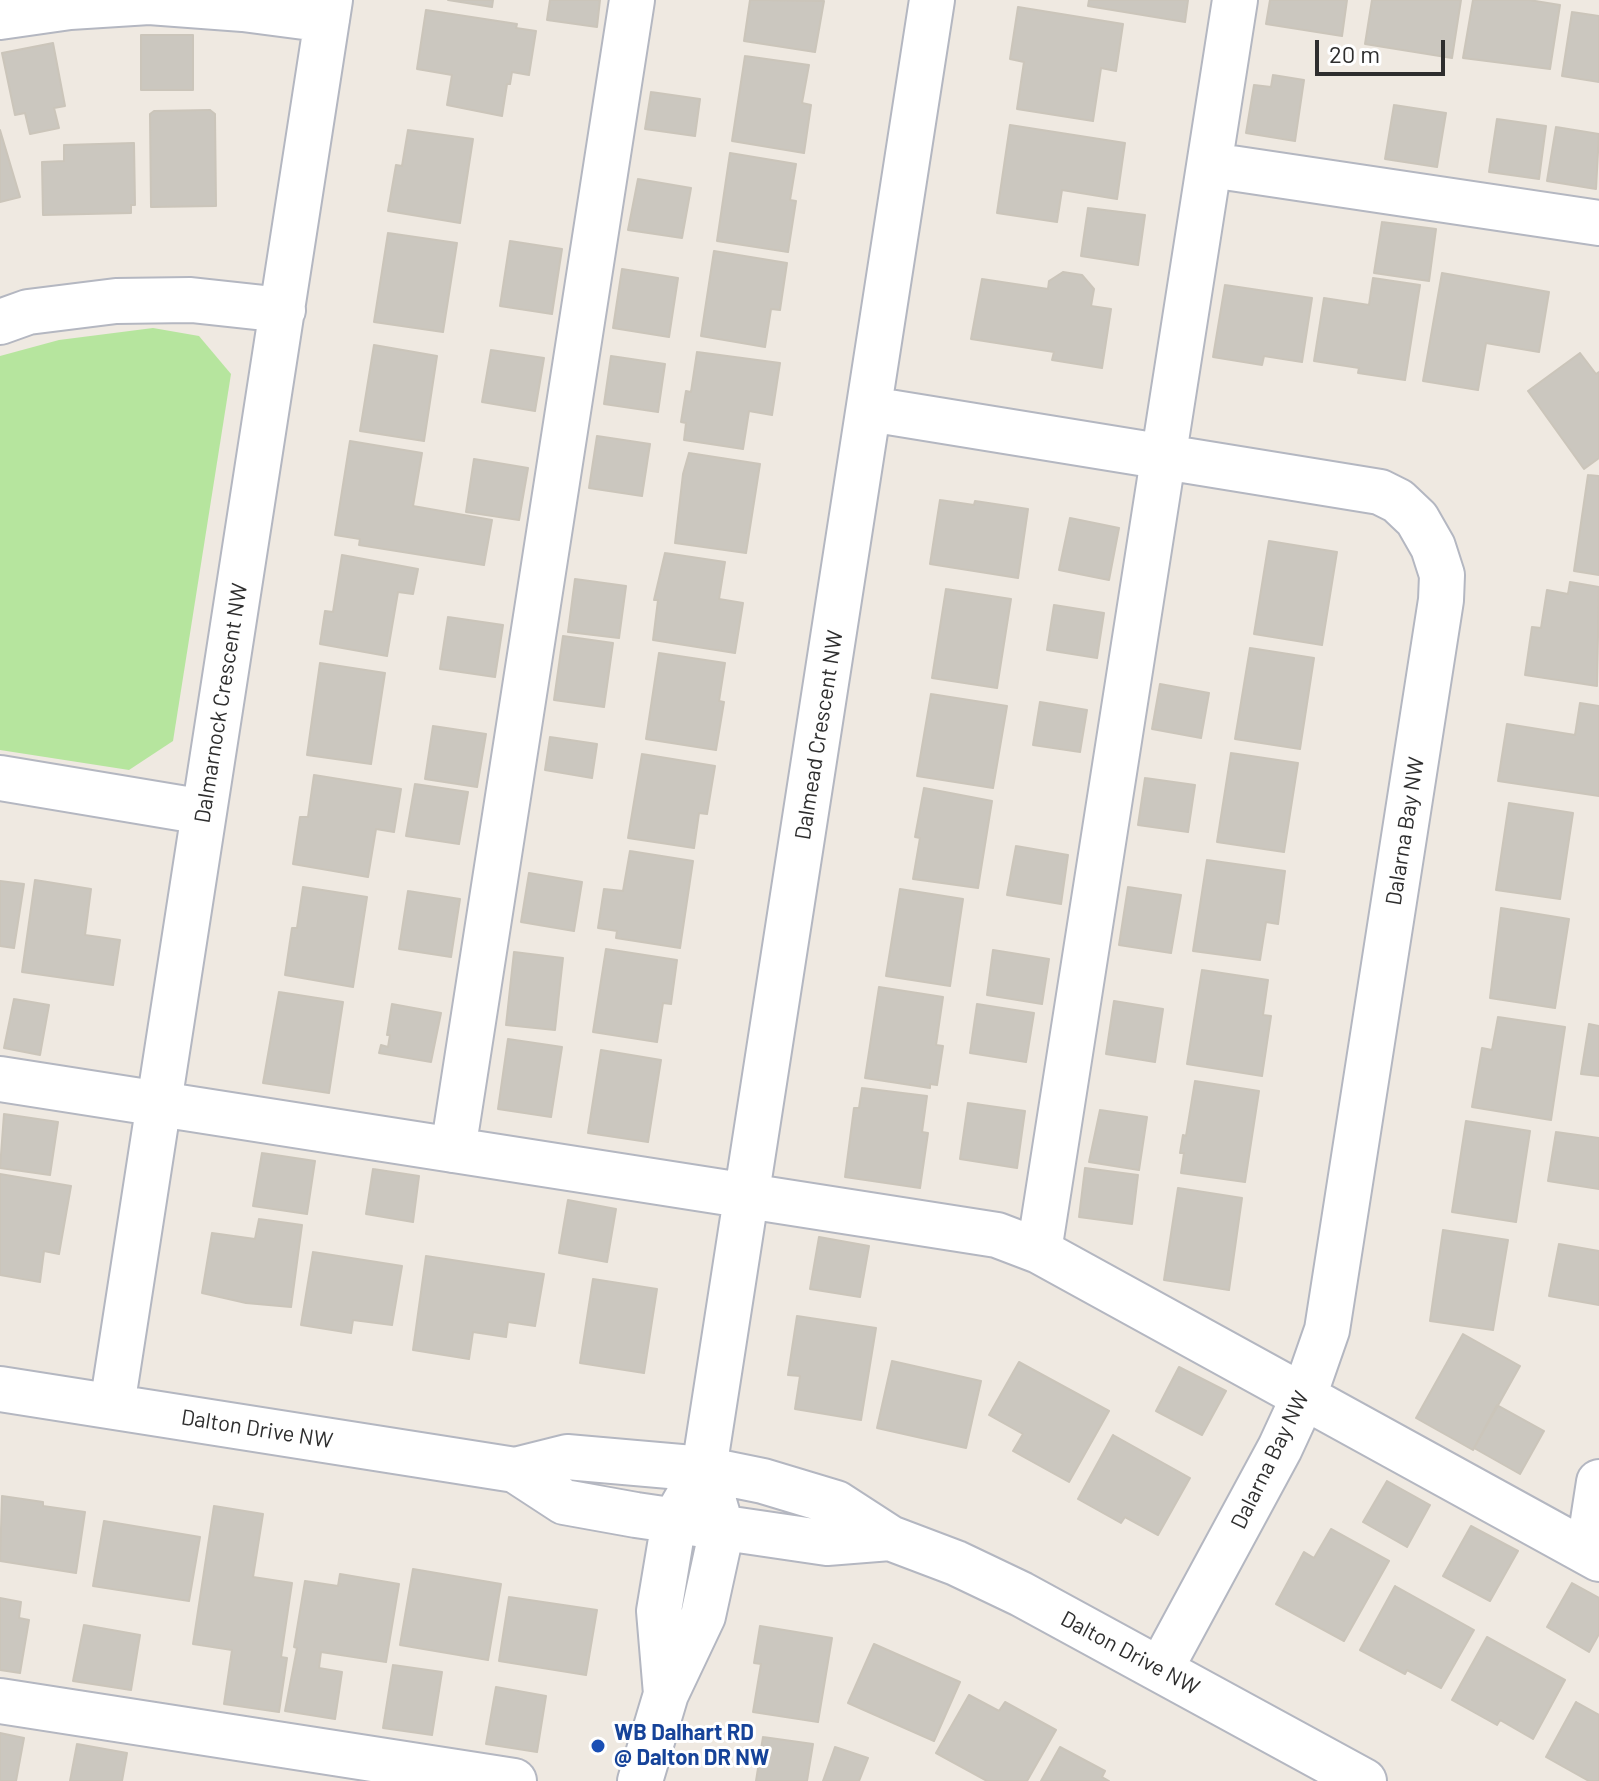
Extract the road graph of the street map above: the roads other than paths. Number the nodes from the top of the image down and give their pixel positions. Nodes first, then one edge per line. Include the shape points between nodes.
1 (632, 0) edge
2 (932, 0) edge
3 (1235, 0) edge
4 (329, 10) edge
5 (0, 17) edge
6 (1211, 165) junction
7 (1599, 223) edge
8 (283, 310) junction
9 (0, 322) edge
10 (870, 409) junction
11 (1162, 456) junction
12 (0, 778) edge
13 (204, 812) junction
14 (0, 1079) edge
15 (159, 1104) junction
16 (453, 1150) junction
17 (747, 1196) junction
18 (1039, 1251) junction
19 (0, 1389) edge
20 (1304, 1396) junction
21 (112, 1406) junction
22 (704, 1469) junction
23 (515, 1470) junction
24 (1599, 1482) edge
25 (674, 1521) junction
26 (722, 1529) junction
27 (890, 1538) junction
28 (1593, 1556) edge
29 (1161, 1668) junction
30 (666, 1694) junction
31 (0, 1701) edge
32 (514, 1781) edge
33 (640, 1781) edge
34 (1364, 1781) edge

1 - 16 street
2 - 10 street, Dalmead Crescent NW
3 - 6 street
4 - 5 street via 149,2
4 - 8 street, Dalmarnock Crescent NW
6 - 7 street
6 - 11 street
8 - 9 street via 191,300 116,301 28,312
8 - 13 street, Dalmarnock Crescent NW
10 - 11 street, Dalarna Bay NW
10 - 17 street, Dalmead Crescent NW
11 - 18 street
11 - 20 street, Dalarna Bay NW via 1380,492 1417,519 1442,575 1338,1270 1327,1330
12 - 13 street
13 - 15 street, Dalmarnock Crescent NW
14 - 15 street
15 - 16 street
15 - 21 street, Dalmarnock Crescent NW
16 - 17 street
17 - 18 street via 997,1235
17 - 22 street, Dalmead Crescent NW
18 - 20 street
19 - 21 street, Dalton Drive NW
20 - 28 street
20 - 29 street, Dalarna Bay NW
21 - 23 street, Dalton Drive NW
22 - 23 street, Dalton Drive NW via 567,1457
22 - 25 street
22 - 26 street
22 - 27 street, Dalton Drive NW via 836,1503
23 - 25 street, Dalton Drive NW via 564,1502
24 - 28 street
25 - 26 street, Dalton Drive NW
25 - 30 street via 659,1611
26 - 27 street, Dalton Drive NW via 827,1543
26 - 30 street via 703,1616
27 - 29 street, Dalton Drive NW via 1021,1594
29 - 34 street, Dalton Drive NW
30 - 33 street
31 - 32 street

